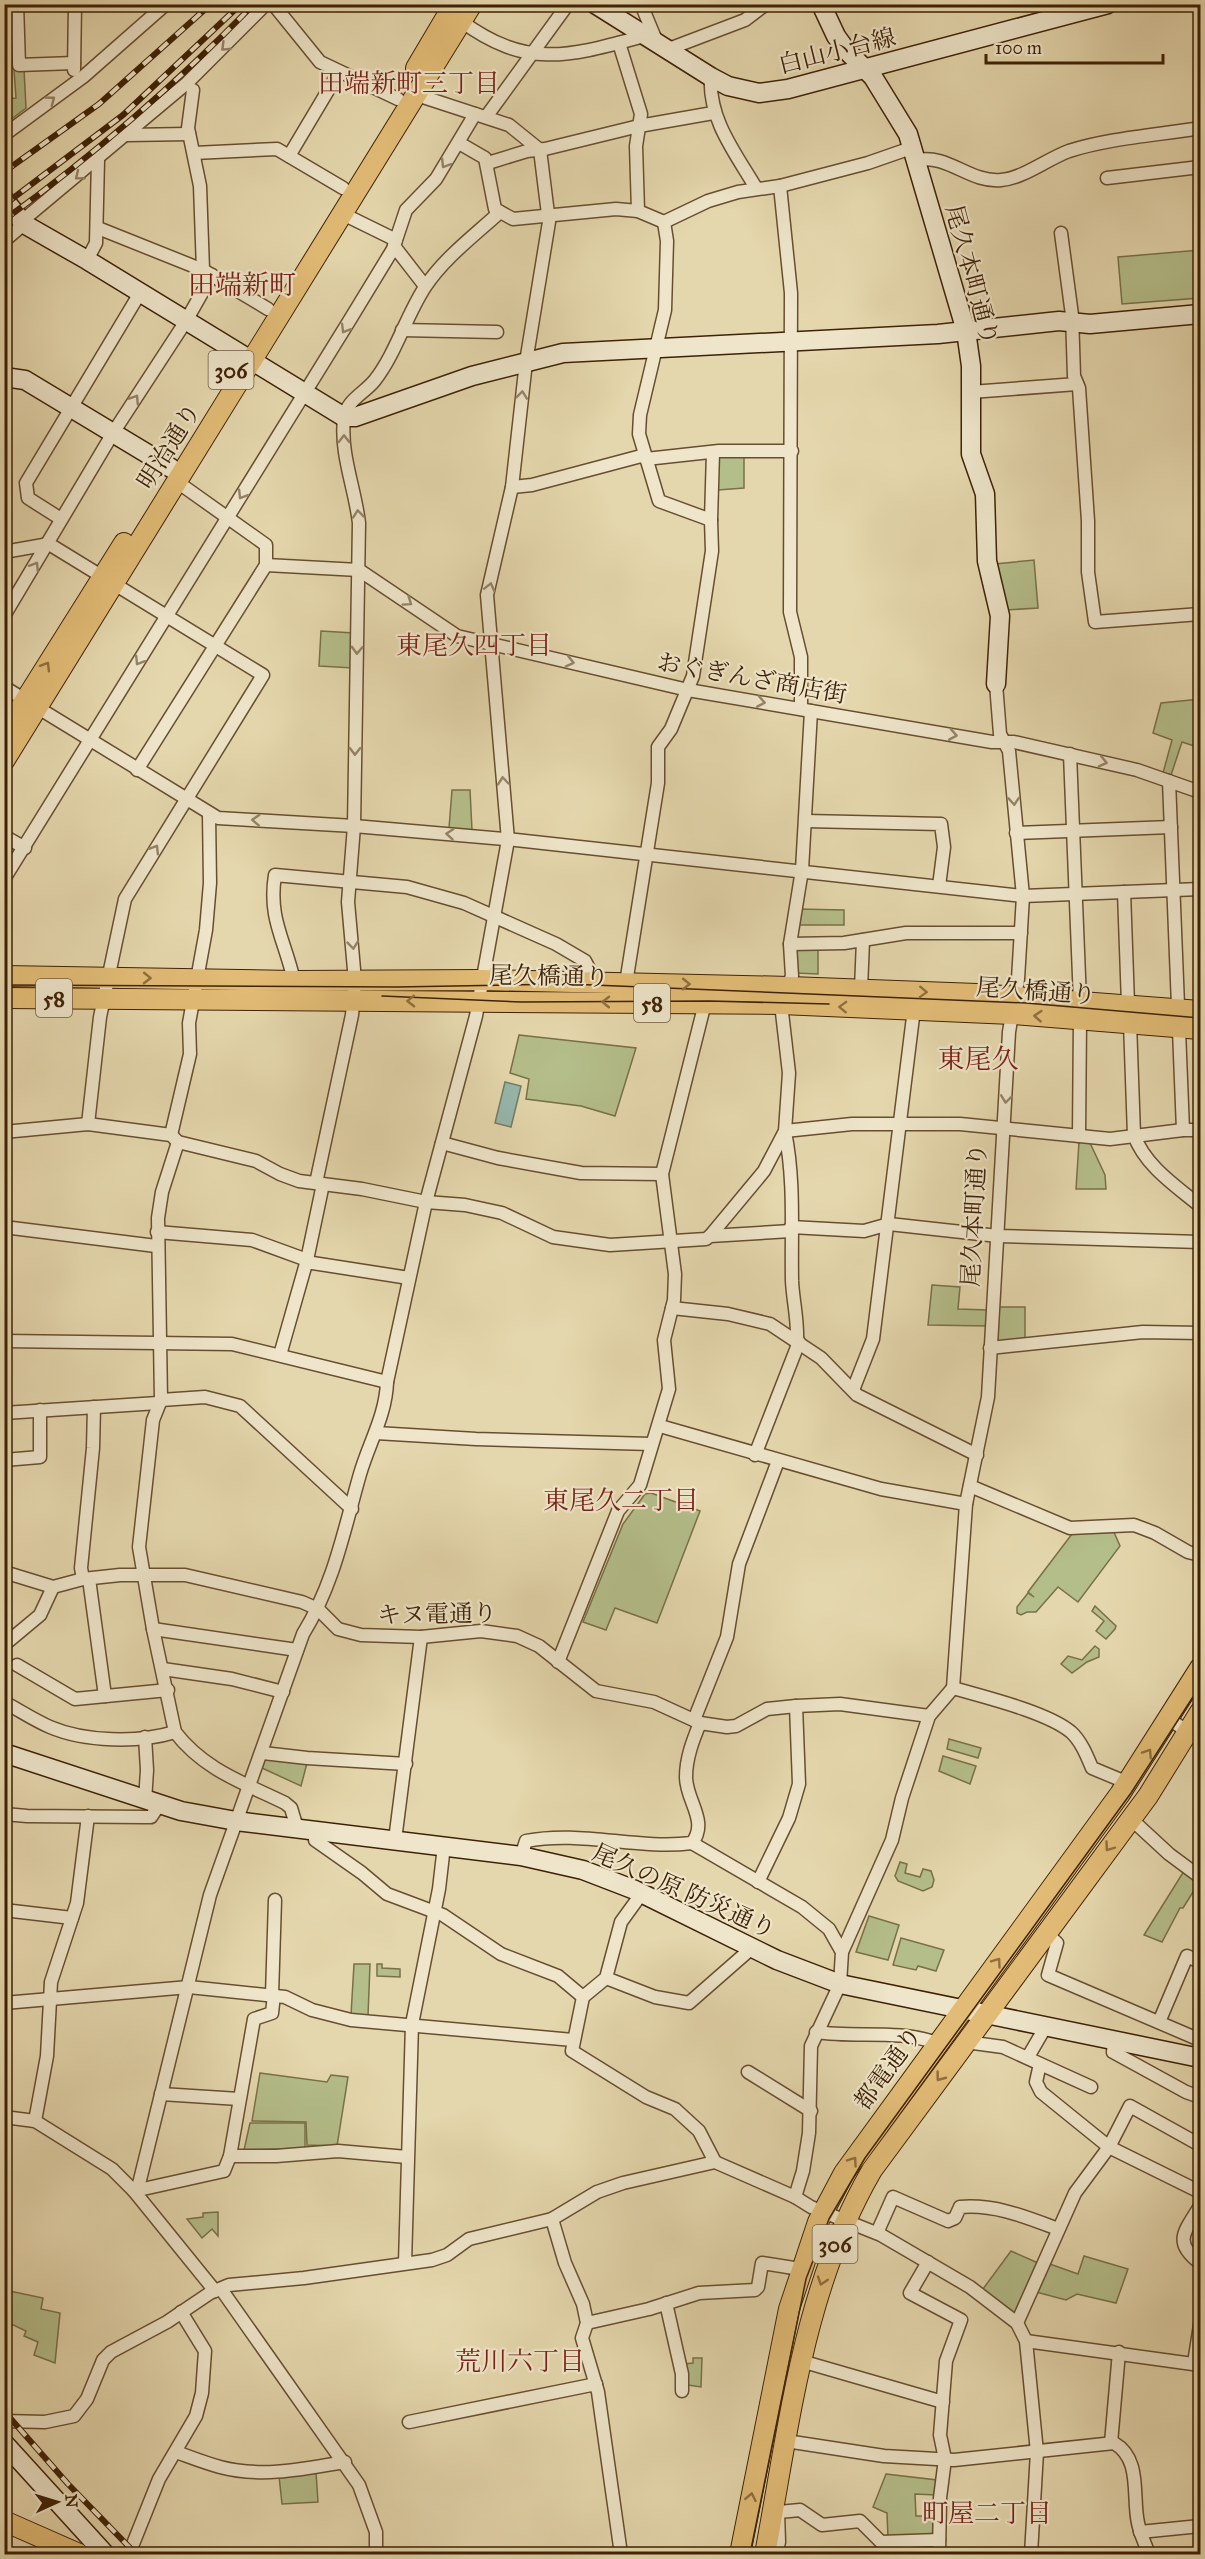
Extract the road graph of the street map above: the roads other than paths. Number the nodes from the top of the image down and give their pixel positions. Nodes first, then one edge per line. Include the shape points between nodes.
1 (17, 4) edge
2 (75, 4) edge
3 (166, 4) edge
4 (266, 4) edge
5 (273, 4) edge
6 (568, 4) edge
7 (595, 4) edge
8 (641, 4) edge
9 (766, 4) edge
10 (821, 4) edge
11 (1108, 4) edge
12 (454, 9) edge
13 (619, 43) junction
14 (656, 44) junction
15 (534, 53) junction
16 (74, 63) junction
17 (865, 69) junction
18 (339, 72) junction
19 (711, 77) junction
20 (74, 84) junction
21 (193, 90) dead end
22 (406, 97) junction
23 (713, 113) junction
24 (481, 116) junction
25 (639, 126) junction
26 (1200, 129) edge
27 (189, 134) junction
28 (4, 135) edge
29 (127, 135) junction
30 (459, 142) junction
31 (540, 150) junction
32 (194, 153) junction
33 (916, 154) junction
34 (289, 156) junction
35 (98, 160) junction
36 (488, 163) junction
37 (1200, 167) edge
38 (1107, 178) dead end
39 (780, 186) junction
40 (343, 188) junction
41 (756, 188) junction
42 (4, 200) edge
43 (638, 211) junction
44 (500, 212) junction
45 (341, 213) junction
46 (549, 215) junction
47 (664, 222) junction
48 (23, 223) junction
49 (98, 228) junction
50 (1061, 233) dead end
51 (4, 241) edge
52 (395, 243) junction
53 (87, 260) junction
54 (207, 273) junction
55 (425, 286) junction
56 (140, 293) junction
57 (268, 309) junction
58 (1200, 314) edge
59 (186, 321) junction
60 (1072, 322) junction
61 (402, 330) junction
62 (966, 331) junction
63 (497, 332) dead end
64 (791, 341) junction
65 (657, 346) junction
66 (246, 358) junction
67 (526, 362) junction
68 (4, 377) edge
69 (1077, 384) junction
70 (971, 392) junction
71 (305, 394) junction
72 (4, 399) edge
73 (70, 407) junction
74 (344, 417) junction
75 (4, 420) edge
76 (113, 433) junction
77 (713, 452) junction
78 (792, 452) junction
79 (645, 457) junction
80 (173, 474) junction
81 (512, 487) junction
82 (228, 517) junction
83 (61, 519) junction
84 (711, 520) junction
85 (49, 543) junction
86 (6, 548) edge
87 (266, 565) junction
88 (359, 570) junction
89 (109, 580) junction
90 (1200, 614) edge
91 (4, 616) edge
92 (167, 616) junction
93 (214, 645) junction
94 (492, 645) junction
95 (996, 684) joint
96 (4, 687) edge
97 (688, 690) junction
98 (31, 704) junction
99 (806, 710) junction
100 (4, 734) edge
101 (90, 740) junction
102 (1005, 744) junction
103 (1070, 754) junction
104 (4, 761) edge
105 (137, 770) junction
106 (1169, 781) junction
107 (1200, 792) edge
108 (185, 799) junction
109 (209, 814) junction
110 (806, 821) junction
111 (354, 826) junction
112 (1171, 827) junction
113 (1072, 831) junction
114 (1016, 833) junction
115 (4, 836) edge
116 (508, 840) junction
117 (25, 848) junction
118 (646, 853) junction
119 (802, 870) junction
120 (4, 879) edge
121 (349, 881) junction
122 (939, 886) junction
123 (1200, 889) edge
124 (1173, 890) junction
125 (1124, 892) junction
126 (1076, 894) junction
127 (1023, 896) junction
128 (495, 914) junction
129 (1021, 933) junction
130 (863, 940) junction
131 (790, 944) junction
132 (4, 976) edge
133 (108, 977) junction
134 (197, 979) junction
135 (482, 980) junction
136 (294, 981) junction
137 (355, 981) junction
138 (596, 982) junction
139 (626, 982) junction
140 (861, 989) junction
141 (786, 996) junction
142 (4, 998) edge
143 (104, 998) junction
144 (194, 999) junction
145 (479, 1000) junction
146 (352, 1002) junction
147 (705, 1003) junction
148 (1014, 1005) junction
149 (914, 1009) junction
150 (1080, 1010) junction
151 (1200, 1011) edge
152 (1129, 1014) junction
153 (1178, 1018) junction
154 (1200, 1029) edge
155 (87, 1124) junction
156 (901, 1124) junction
157 (1002, 1129) junction
158 (1183, 1130) junction
159 (1200, 1130) edge
160 (785, 1131) junction
161 (4, 1132) edge
162 (1134, 1135) junction
163 (1079, 1136) junction
164 (175, 1139) junction
165 (442, 1143) junction
166 (662, 1174) junction
167 (319, 1184) junction
168 (426, 1203) junction
169 (1200, 1206) edge
170 (889, 1224) junction
171 (4, 1227) edge
172 (791, 1229) junction
173 (157, 1233) junction
174 (710, 1236) junction
175 (999, 1236) junction
176 (1200, 1242) edge
177 (670, 1243) junction
178 (156, 1246) junction
179 (307, 1261) junction
180 (409, 1278) junction
181 (672, 1308) junction
182 (1200, 1333) edge
183 (4, 1341) edge
184 (798, 1341) junction
185 (161, 1343) junction
186 (990, 1348) junction
187 (280, 1355) junction
188 (387, 1382) junction
189 (853, 1390) junction
190 (159, 1402) junction
191 (94, 1407) junction
192 (40, 1410) junction
193 (4, 1413) edge
194 (660, 1426) junction
195 (376, 1433) junction
196 (651, 1444) junction
197 (755, 1455) junction
198 (977, 1455) junction
199 (4, 1460) edge
200 (778, 1461) junction
201 (970, 1486) junction
202 (966, 1504) junction
203 (352, 1509) junction
204 (1200, 1555) edge
205 (4, 1572) edge
206 (143, 1574) junction
207 (86, 1579) junction
208 (53, 1587) junction
209 (318, 1609) junction
210 (153, 1629) junction
211 (421, 1637) junction
212 (4, 1645) edge
213 (297, 1650) junction
214 (558, 1662) junction
215 (17, 1665) dead end
216 (1200, 1668) edge
217 (163, 1669) junction
218 (953, 1688) junction
219 (168, 1690) junction
220 (283, 1692) junction
221 (105, 1696) junction
222 (4, 1702) edge
223 (796, 1706) junction
224 (1200, 1712) edge
225 (929, 1716) junction
226 (1169, 1719) junction
227 (697, 1721) junction
228 (175, 1732) junction
229 (145, 1737) junction
230 (1195, 1737) edge
231 (263, 1753) junction
232 (4, 1754) edge
233 (406, 1764) junction
234 (1126, 1785) junction
235 (250, 1786) junction
236 (1143, 1802) junction
237 (152, 1803) junction
238 (4, 1814) edge
239 (88, 1816) junction
240 (1130, 1818) junction
241 (236, 1821) junction
242 (306, 1829) junction
243 (395, 1840) junction
244 (692, 1843) junction
245 (444, 1846) junction
246 (521, 1856) junction
247 (1199, 1873) edge
248 (758, 1882) junction
249 (642, 1893) junction
250 (275, 1900) dead end
251 (4, 1910) edge
252 (434, 1911) junction
253 (72, 1918) junction
254 (1046, 1933) junction
255 (753, 1947) junction
256 (842, 1953) junction
257 (1200, 1962) edge
258 (606, 1978) junction
259 (840, 1984) junction
260 (189, 1987) junction
261 (273, 1995) junction
262 (584, 1997) junction
263 (50, 1999) junction
264 (4, 2003) edge
265 (962, 2009) junction
266 (988, 2014) junction
267 (1159, 2022) junction
268 (412, 2024) junction
269 (1046, 2026) junction
270 (816, 2032) junction
271 (573, 2040) junction
272 (1114, 2040) junction
273 (1200, 2040) edge
274 (966, 2042) junction
275 (937, 2043) junction
276 (1028, 2057) junction
277 (1200, 2058) edge
278 (1040, 2064) junction
279 (748, 2072) dead end
280 (1091, 2087) dead end
281 (161, 2094) junction
282 (1200, 2097) edge
283 (239, 2099) junction
284 (811, 2111) junction
285 (4, 2117) edge
286 (34, 2121) junction
287 (1200, 2145) edge
288 (1109, 2147) junction
289 (230, 2156) junction
290 (407, 2157) junction
291 (715, 2162) junction
292 (134, 2191) junction
293 (1200, 2192) edge
294 (795, 2197) junction
295 (1200, 2206) edge
296 (822, 2211) junction
297 (552, 2219) junction
298 (845, 2220) junction
299 (1058, 2229) junction
300 (877, 2233) junction
301 (928, 2262) junction
302 (405, 2263) junction
303 (1200, 2263) edge
304 (800, 2269) junction
305 (218, 2290) junction
306 (666, 2303) junction
307 (181, 2312) junction
308 (587, 2323) junction
309 (1017, 2323) junction
310 (1200, 2325) edge
311 (1026, 2341) junction
312 (1119, 2352) junction
313 (801, 2361) junction
314 (1197, 2364) edge
315 (596, 2384) junction
316 (682, 2391) dead end
317 (944, 2402) junction
318 (4, 2421) edge
319 (409, 2422) dead end
320 (762, 2440) junction
321 (4, 2443) edge
322 (1111, 2443) junction
323 (784, 2448) junction
324 (176, 2452) junction
325 (1037, 2452) junction
326 (945, 2459) junction
327 (345, 2462) junction
328 (777, 2504) junction
329 (4, 2521) edge
330 (1200, 2526) edge
331 (1140, 2532) junction
332 (939, 2540) junction
333 (79, 2554) edge
334 (105, 2554) edge
335 (129, 2554) edge
336 (375, 2554) edge
337 (621, 2554) edge
338 (740, 2554) edge
339 (765, 2554) edge
340 (776, 2554) edge
341 (939, 2554) edge
342 (1031, 2554) edge
343 (1149, 2554) edge

1 - 16 street via 19,65
2 - 16 street
3 - 20 street
4 -> 29 street via 187,83
5 - 18 street via 320,62
6 - 15 street
7 - 14 street, 白山小台線
8 - 14 street
9 - 14 street via 745,20
10 - 17 street, 尾久本町通り via 846,50
11 - 17 street, 白山小台線
12 - 15 street via 503,48
12 - 22 main road, 明治通り / 306
13 - 14 street
13 - 15 street via 576,54
13 - 25 street via 641,114
14 - 19 street, 白山小台線
15 - 24 street
16 - 20 street
17 - 19 street, 白山小台線 via 759,93 728,86
17 - 33 street, 尾久本町通り via 902,122
18 - 22 street
18 - 34 street
19 - 23 street
28 -> 20 street
21 - 27 street
22 - 24 street
22 - 40 main road, 明治通り / 306
22 - 45 main road, 明治通り / 306
23 - 25 street
23 - 41 street
24 - 30 street
24 - 31 street via 509,125
25 - 31 street
25 - 43 street via 635,173
26 - 33 street via 1069,151 1002,180 970,176 950,164
27 - 29 street
27 - 32 street
29 - 35 street
30 - 36 street
30 -> 52 street via 436,179 406,210
31 - 36 street
31 - 46 street
32 - 34 street via 277,149
32 - 54 street
33 - 39 street
33 - 62 street, 尾久本町通り
34 - 40 street
35 -> 48 street
35 - 49 street
36 - 44 street via 495,209
37 - 38 street
39 - 41 street
39 - 64 street via 789,256
40 - 57 main road, 明治通り / 306
41 - 47 street via 691,207
42 - 48 street
43 - 46 street
43 - 47 street
44 - 46 street via 513,219
44 - 55 street
45 - 52 street
45 - 66 main road, 明治通り / 306
46 - 67 street
47 - 65 street via 665,310
48 - 51 street
48 - 53 street
49 - 53 street
49 - 54 street
50 - 60 street
52 - 55 street
52 -> 71 street
53 - 56 street
54 - 57 street
54 - 59 street
55 - 61 street
56 - 59 street
56 - 73 street
57 - 66 main road, 明治通り / 306
58 - 60 street via 1090,324
59 - 66 street
76 -> 59 street
60 - 62 street
60 - 69 street
61 - 63 street
61 - 74 street via 375,380 351,401
62 - 64 street
62 - 70 street, 尾久本町通り
64 - 65 street
64 - 78 street
65 - 67 street via 563,352
65 - 79 street via 640,415 639,434
66 - 71 street
66 - 80 main road, 明治通り / 306
67 - 74 street via 420,392 355,417
81 -> 67 street
68 - 73 street via 25,380
69 - 70 street
69 - 90 street via 1088,572 1095,622
70 - 95 street, 尾久本町通り via 971,454 985,494 987,561 1000,616
71 - 74 street
71 -> 82 street
72 - 75 street
73 - 76 street
73 - 83 street via 26,483 28,498
88 -> 74 street via 359,523 344,449
76 - 80 street
76 - 83 street
77 - 78 street
77 - 79 street
77 - 84 street
78 - 99 street via 790,612 801,657
79 - 81 street
79 - 84 street via 658,501
80 - 82 street
80 - 89 main road, 明治通り / 306
94 -> 81 street via 487,595
82 - 87 street via 266,545
82 - 92 street
83 - 85 street
84 - 97 street via 712,551 701,633
85 - 86 street
85 - 89 street
91 -> 85 street
87 - 88 street
87 - 93 street
88 -> 94 street, おぐぎんざ商店街 via 457,636
88 -> 111 street
89 - 92 street
89 - 98 main road, 明治通り / 306
92 - 93 street
92 -> 101 street
93 - 105 street
93 - 108 street via 263,675
94 -> 97 street, おぐぎんざ商店街
116 -> 94 street
95 - 102 street, 尾久本町通り via 1000,734
96 - 98 street
97 -> 99 street, おぐぎんざ商店街
97 - 118 street via 672,729 658,747 658,783
98 - 100 main road, 明治通り / 306
98 - 101 street
98 - 104 main road, 明治通り / 306
99 -> 102 street, おぐぎんざ商店街
99 - 110 street
101 - 105 street
101 - 117 street
102 - 103 street, おぐぎんざ商店街 via 1014,742
102 -> 114 street, 尾久本町通り via 1009,751
103 -> 106 street, おぐぎんざ商店街
103 - 113 street
105 - 108 street
106 - 107 street, おぐぎんざ商店街
106 - 112 street
108 - 109 street
133 -> 108 street via 125,899
111 -> 109 street via 218,818
109 - 134 street via 210,883
110 - 119 street
110 - 122 street via 941,824 944,847
116 -> 111 street
111 - 121 street
112 - 113 street
112 - 124 street
113 - 114 street
113 - 126 street
114 - 127 street, 尾久本町通り
115 - 117 street
116 - 118 street
116 - 128 street
117 - 120 street
118 - 119 street
118 - 139 street
119 - 122 street
119 - 131 street
121 - 128 street via 406,887
121 - 136 street via 275,875 273,914
121 -> 137 street
122 - 127 street
123 - 124 street
124 - 125 street
124 - 153 street
125 - 126 street
125 - 152 street
126 - 127 street
126 - 150 street
127 - 129 street, 尾久本町通り
128 - 135 street
128 - 138 street via 585,961
129 - 130 street via 906,933
129 - 148 street, 尾久本町通り
130 - 131 street
130 - 140 street
131 - 141 street
132 - 133 main road, 尾久橋通り / 58
133 -> 134 main road, 尾久橋通り / 58
133 - 143 street
134 - 136 main road, 尾久橋通り / 58
134 - 144 street
135 - 137 main road, 尾久橋通り / 58
135 - 138 main road, 尾久橋通り / 58
135 - 145 street
136 - 137 main road, 尾久橋通り / 58
137 - 146 street
138 - 139 main road, 尾久橋通り / 58
139 -> 141 main road, 尾久橋通り / 58
140 - 141 main road, 尾久橋通り / 58
140 -> 148 main road, 尾久橋通り / 58
141 - 147 main road, 尾久橋通り / 58
149 -> 141 main road, 尾久橋通り / 58
141 - 160 street via 789,1073
142 - 143 main road, 尾久橋通り / 58
143 - 144 main road, 尾久橋通り / 58
143 - 155 street
144 - 146 main road, 尾久橋通り / 58
144 - 164 street via 189,1023 190,1054
145 -> 146 main road, 尾久橋通り / 58
147 -> 145 main road, 尾久橋通り / 58
145 - 165 street
146 - 167 street
147 - 166 street
148 - 149 main road, 尾久橋通り / 58
148 - 150 main road, 尾久橋通り / 58
148 -> 157 street, 尾久本町通り
149 - 156 street
150 - 152 main road, 尾久橋通り / 58
150 - 163 street
151 - 153 main road, 尾久橋通り / 58
152 - 153 main road, 尾久橋通り / 58
152 - 162 street
153 - 154 main road, 尾久橋通り / 58
153 - 158 street
155 - 161 street
155 - 164 street
156 - 157 street
156 - 160 street
156 - 170 street
157 - 163 street
157 - 175 street, 尾久本町通り
158 - 159 street
158 - 162 street
160 - 172 street via 792,1176
160 - 174 street via 764,1171
162 - 163 street via 1110,1139
162 - 169 street via 1147,1158
164 - 167 street via 256,1161 280,1174
164 - 173 street
165 - 166 street via 581,1173
165 - 168 street
166 - 177 street
167 - 168 street
167 - 179 street
168 - 177 street via 465,1204 502,1213 553,1237 610,1245
168 - 180 street
170 - 172 street via 864,1232
170 - 175 street
170 - 189 street via 873,1338
171 - 178 street
172 - 174 street
172 - 184 street
173 - 178 street
173 - 179 street via 252,1240
174 - 177 street
175 - 176 street
175 - 186 street, 尾久本町通り
177 - 181 street via 675,1274
178 - 185 street
179 - 180 street
179 - 187 street
180 - 188 street
181 - 184 street via 728,1314 770,1324
181 - 194 street via 664,1340 669,1389
182 - 186 street via 1143,1332
183 - 185 street
184 - 189 street
184 - 197 street
185 - 187 street via 232,1344
185 - 190 street
186 - 198 street, 尾久本町通り via 988,1398
187 - 188 street
188 - 195 street
189 - 198 street
190 - 191 street
190 - 203 street via 205,1397 240,1406
190 - 206 street via 153,1420 140,1532
191 - 192 street
191 - 207 street via 81,1568
192 - 193 street
192 - 199 street via 40,1457
194 - 196 street
194 - 197 street
195 - 196 street
195 - 203 street via 360,1473
196 - 214 street via 640,1485 618,1511
197 - 200 street
198 - 201 street, 尾久本町通り
200 - 202 street via 880,1489
200 - 227 street via 739,1564 727,1637
201 - 202 street, 尾久本町通り
201 - 204 street via 1070,1528 1134,1525
202 - 218 street, 尾久本町通り
203 - 209 street via 335,1570
205 - 208 street
206 - 207 street, キヌ電通り
206 - 209 street, キヌ電通り via 184,1575
206 - 210 street
207 - 208 street, キヌ電通り
207 - 221 street
208 - 212 street via 40,1615
209 - 211 street, キヌ電通り via 338,1629 361,1635
209 - 213 street
210 - 213 street
210 - 217 street
211 - 214 street, キヌ電通り via 481,1631 507,1633 527,1640
211 - 233 street
213 - 220 street
214 - 227 street, キヌ電通り via 596,1691 654,1702
215 - 221 street via 75,1699
216 - 226 main road, 都電通り / 306
217 - 219 street
217 - 220 street via 232,1679
218 - 225 street
218 - 234 street via 1054,1722 1071,1732 1092,1768
219 - 221 street
219 - 228 street
220 - 231 street
222 - 229 street via 64,1732
223 - 225 street, キヌ電通り via 840,1704
223 - 227 street, キヌ電通り via 767,1709 736,1726
223 - 248 street via 799,1784 789,1818
224 - 230 main road, 都電通り / 306
225 - 256 street via 892,1840
226 - 230 street
234 -> 226 main road, 都電通り / 306
227 - 244 street via 686,1778 700,1825
228 - 229 street
228 - 235 street via 207,1765
229 - 237 street
230 - 236 main road, 都電通り / 306
231 - 233 street
231 - 235 street
232 - 237 street, 尾久の原 防災通り
233 - 243 street
234 - 236 street
265 -> 234 main road, 都電通り / 306
235 - 241 street
235 - 242 street via 291,1808
236 - 240 main road, 都電通り / 306
237 - 239 street via 150,1817
237 - 241 street, 尾久の原 防災通り
238 - 239 street
239 - 253 street
240 - 247 street via 1169,1854
240 -> 254 main road, 都電通り / 306
241 - 242 street, 尾久の原 防災通り
241 - 260 street via 210,1895
242 - 243 street, 尾久の原 防災通り
242 - 252 street via 387,1894
243 - 245 street, 尾久の原 防災通り
244 - 246 street via 537,1839 526,1841
244 - 248 street
245 - 246 street, 尾久の原 防災通り
245 - 252 street
246 - 249 street, 尾久の原 防災通り via 583,1870
248 - 256 street via 818,1919 829,1929
249 - 255 street, 尾久の原 防災通り
249 - 258 street via 621,1922
250 - 261 street
251 - 253 street
252 - 262 street via 501,1954 558,1976
252 - 268 street
253 - 263 street via 51,1982
254 - 266 main road, 都電通り / 306
254 - 267 street via 1057,1942 1048,1975
255 - 258 street via 689,2003 655,1997
255 - 259 street, 尾久の原 防災通り
256 - 259 street
257 - 267 street via 1187,1956
258 - 262 street
259 - 265 street, 尾久の原 防災通り
259 - 270 street
260 - 261 street
260 - 263 street
260 - 281 street
261 - 268 street via 333,2017
261 - 283 street via 272,2013 254,2019
262 - 271 street
263 - 264 street
263 - 286 street via 46,2065
265 - 266 street, 尾久の原 防災通り
265 - 275 main road, 都電通り / 306
266 - 269 street, 尾久の原 防災通り
266 - 274 main road, 都電通り / 306
267 - 273 street
268 - 271 street
268 - 290 street
269 - 272 street, 尾久の原 防災通り
269 - 276 street
270 - 275 street via 838,2036 878,2033
270 - 284 street via 809,2066
271 - 291 street via 572,2051 646,2097 675,2109 699,2131
272 - 277 street, 尾久の原 防災通り
272 - 282 street via 1113,2052
274 - 276 street via 1003,2047
274 -> 298 main road, 都電通り / 306 via 872,2170
296 -> 275 main road, 都電通り / 306 via 844,2173
276 - 278 street
278 - 280 street
278 - 288 street via 1036,2082 1041,2092
279 - 284 street
281 - 283 street
281 - 292 street via 140,2184
283 - 289 street
284 - 294 street via 803,2171
285 - 286 street
286 - 292 street via 112,2169
287 - 288 street via 1130,2106
288 - 293 street
288 - 299 street via 1075,2193
289 - 290 street via 338,2151
289 - 292 street via 224,2171 216,2175
290 - 302 street
291 - 294 street
291 - 297 street via 614,2186
292 - 305 street
294 - 296 street
295 - 303 street via 1182,2235 1188,2254
296 - 298 street
296 - 304 main road, 都電通り / 306
297 - 302 street via 469,2239 447,2255 432,2260
297 - 308 street
298 - 300 street
298 -> 313 main road, 都電通り / 306 via 813,2308
299 - 300 street via 1012,2212 975,2206 960,2207 948,2221 893,2197
299 - 309 street
300 - 301 street
301 - 309 street via 970,2287
301 - 317 street via 910,2293 962,2320 946,2361
302 - 305 street via 256,2281
304 - 306 street via 762,2263 755,2290 699,2293
304 - 320 main road, 都電通り / 306
305 - 307 street
305 - 327 street
306 - 308 street
306 - 316 street via 682,2374
307 - 318 street via 111,2352 103,2360 90,2393 75,2416 45,2422
307 - 324 street via 205,2351 196,2416
308 - 315 street via 582,2338
309 - 311 street
310 - 314 street
311 - 312 street
311 - 325 street
312 - 314 street
312 - 322 street
313 - 317 street
313 - 323 main road, 都電通り / 306
315 - 319 street
315 - 337 street
317 - 326 street via 940,2435
320 - 323 street
338 -> 320 main road, 都電通り / 306
321 - 334 street
322 - 325 street
322 - 331 street via 1122,2447 1133,2470
323 - 326 street
323 - 328 main road, 都電通り / 306
324 - 327 street via 222,2467 262,2471 282,2472
324 - 335 street via 159,2479
325 - 326 street
325 - 342 street
326 - 332 street
327 - 336 street via 372,2518
328 - 332 street via 800,2510 822,2525 860,2521 881,2542
328 - 339 main road, 都電通り / 306
328 - 340 street
329 - 333 main road
330 - 331 street
331 - 343 street
332 - 341 street

